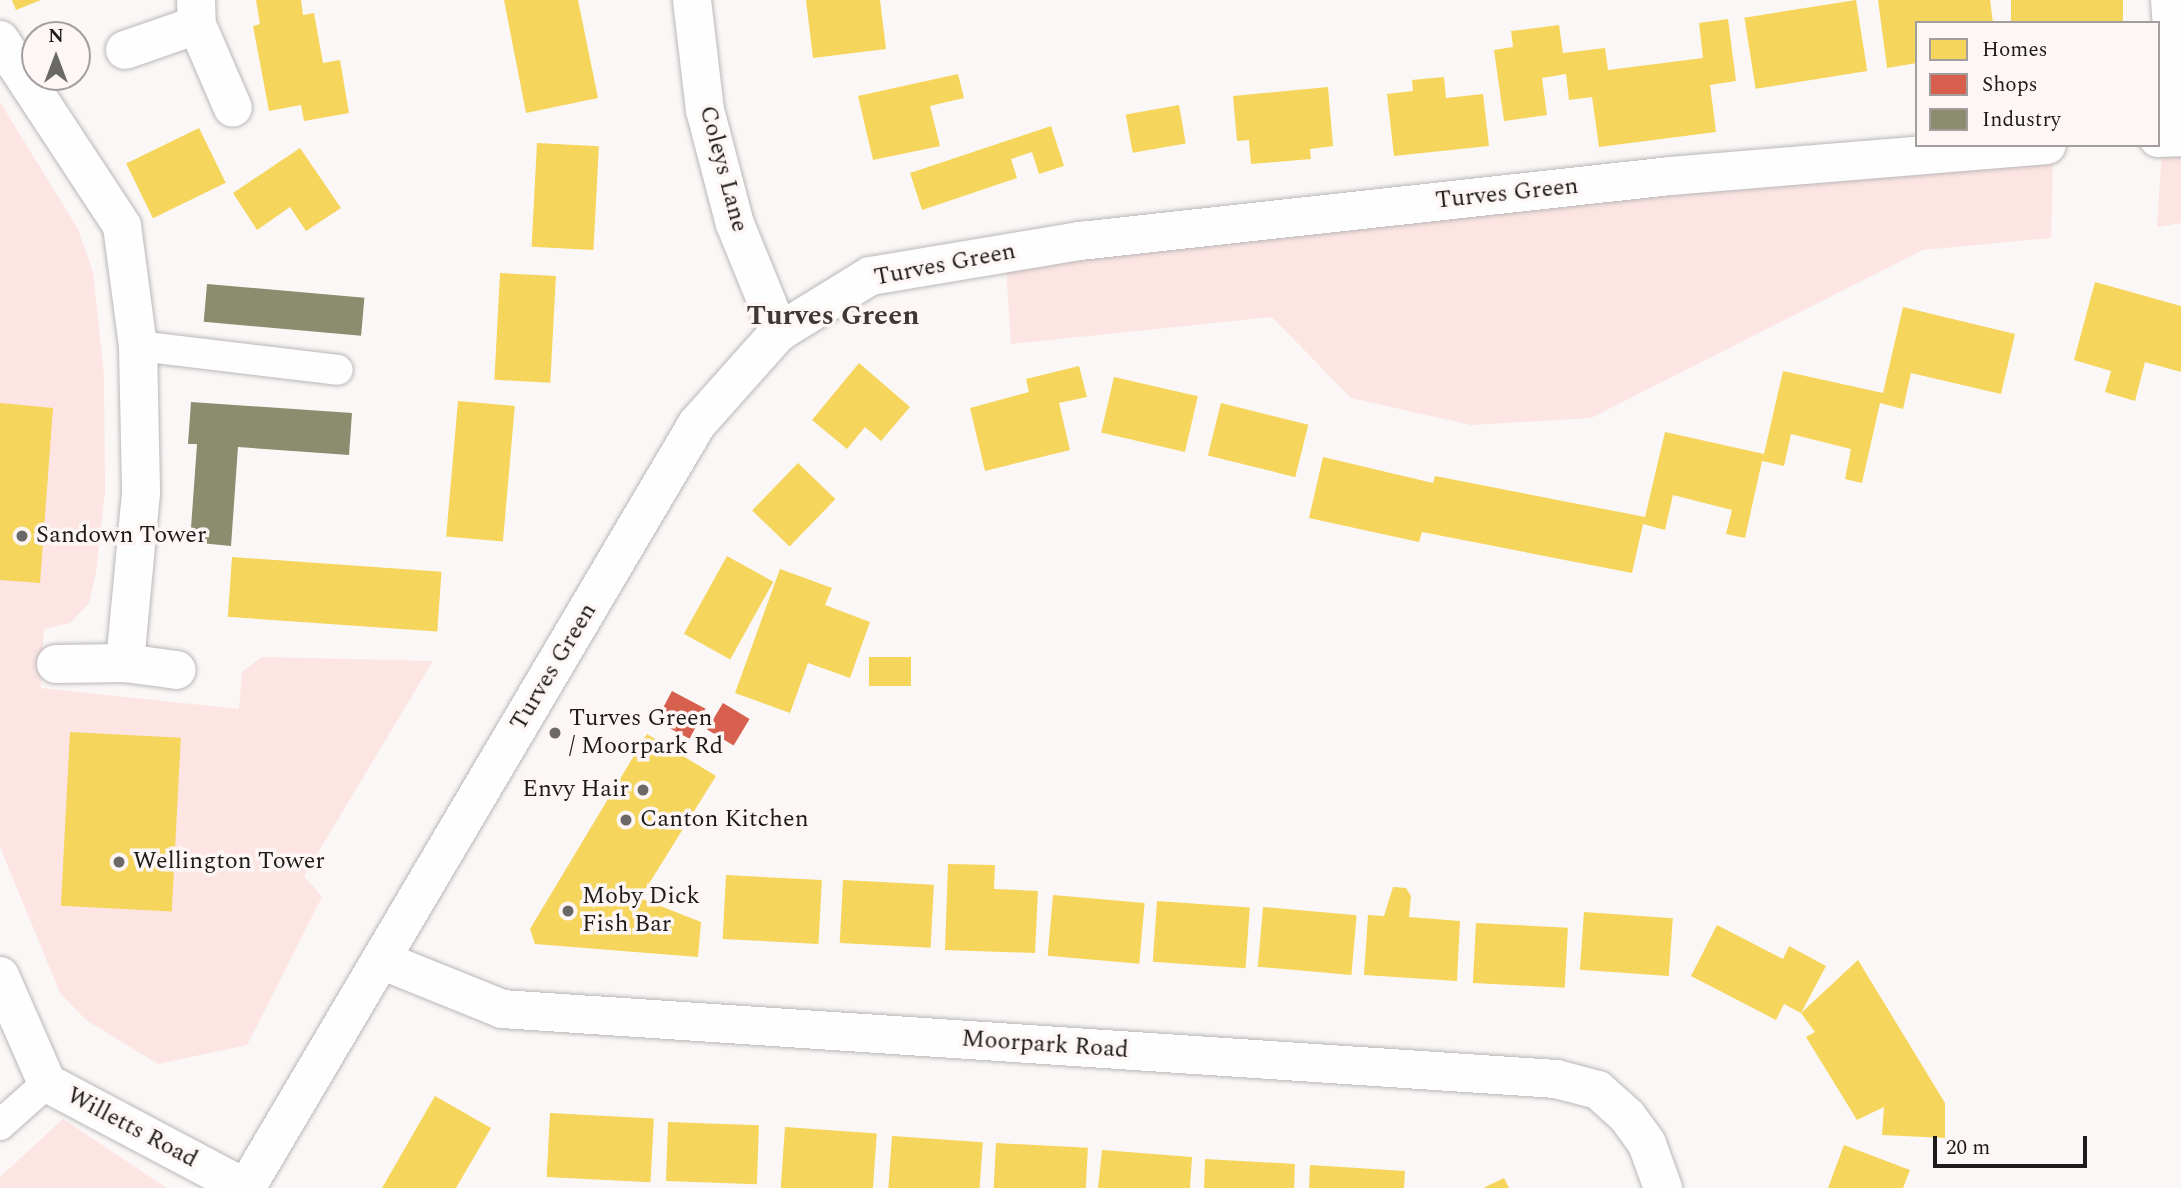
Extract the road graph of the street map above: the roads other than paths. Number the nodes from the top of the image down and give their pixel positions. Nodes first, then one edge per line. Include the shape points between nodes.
1 (692, 0) edge
2 (2165, 0) edge
3 (196, 13) edge
4 (0, 40) edge
5 (125, 50) dead end
6 (233, 108) dead end
7 (2172, 137) edge
8 (2023, 147) edge
9 (779, 332) junction
10 (138, 346) junction
11 (338, 370) dead end
12 (125, 663) junction
13 (56, 664) dead end
14 (177, 670) dead end
15 (381, 960) junction
16 (0, 976) edge
17 (47, 1083) junction
18 (0, 1125) edge
19 (245, 1188) edge
20 (1663, 1188) edge

1 - 9 street, Coleys Lane via 705,110 725,186
2 - 7 lane
3 - 5 street
3 - 6 street
4 - 10 street via 121,226
8 - 9 street, Turves Green via 1671,176 1057,244 870,276
9 - 15 street, Turves Green via 697,424
10 - 11 lane
10 - 12 street via 141,493
12 - 13 street
12 - 14 street
15 - 19 street, Turves Green
15 - 20 street, Moorpark Road via 502,1009 1556,1079 1598,1090 1627,1116 1647,1144
16 - 17 street, Willetts Road
17 - 18 lane
17 - 19 street, Willetts Road

